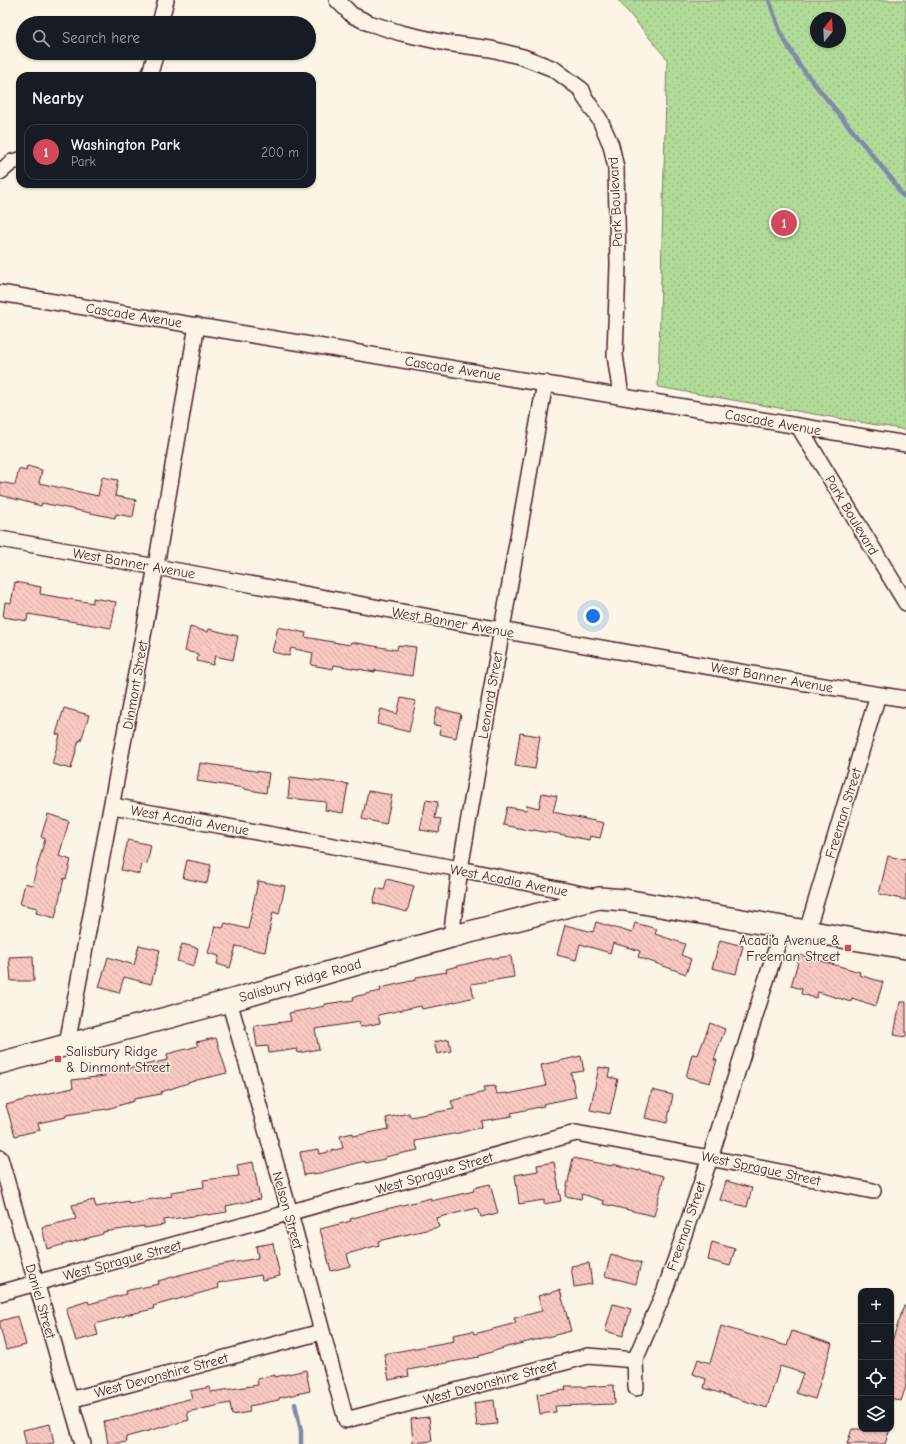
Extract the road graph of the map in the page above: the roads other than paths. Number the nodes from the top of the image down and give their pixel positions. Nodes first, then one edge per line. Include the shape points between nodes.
1 (166, 0) edge
2 (337, 0) edge
3 (162, 16) edge
4 (154, 60) edge
5 (150, 72) edge
6 (16, 161) edge
7 (0, 172) edge
8 (0, 293) edge
9 (198, 325) junction
10 (545, 383) junction
11 (621, 396) junction
12 (799, 427) junction
13 (906, 444) edge
14 (0, 539) edge
15 (156, 566) junction
16 (906, 603) edge
17 (501, 631) junction
18 (878, 695) junction
19 (906, 699) edge
20 (113, 806) junction
21 (460, 869) junction
22 (599, 898) junction
23 (784, 927) junction
24 (807, 931) junction
25 (451, 937) junction
26 (906, 948) edge
27 (229, 1001) junction
28 (67, 1044) junction
29 (0, 1063) edge
30 (0, 1158) edge
31 (710, 1158) junction
32 (872, 1191) dead end
33 (290, 1213) junction
34 (36, 1283) junction
35 (0, 1294) edge
36 (322, 1332) junction
37 (636, 1360) junction
38 (636, 1388) dead end
39 (70, 1400) junction
40 (346, 1420) joint
41 (83, 1444) edge

1 - 3 street
2 - 11 street, Park Boulevard via 352,15 369,24 446,43 491,49 523,57 554,69 582,90 611,145 616,168 618,264 615,355
4 - 5 street
6 - 7 street
8 - 9 street, Cascade Avenue
9 - 10 street, Cascade Avenue
9 - 15 street, Dinmont Street
10 - 11 street, Cascade Avenue
10 - 17 street, Leonard Street
11 - 12 street, Cascade Avenue
12 - 13 street, Cascade Avenue
12 - 16 street, Park Boulevard
14 - 15 street, West Banner Avenue
15 - 17 street, West Banner Avenue
15 - 20 street, Dinmont Street
17 - 18 street, West Banner Avenue
17 - 21 street, Leonard Street
18 - 19 street, West Banner Avenue
18 - 24 street, Freeman Street
20 - 21 street, West Acadia Avenue
20 - 28 street, Dinmont Street
21 - 22 street, West Acadia Avenue
21 - 25 street, Leonard Street
22 - 23 street, West Acadia Avenue
22 - 25 street, Salisbury Ridge Road
23 - 24 street, West Acadia Avenue
23 - 31 street, Freeman Street
24 - 26 street, West Acadia Avenue
25 - 27 street, Salisbury Ridge Road
27 - 28 street, Salisbury Ridge Road
27 - 33 street, Nelson Street
28 - 29 street, Salisbury Ridge Road
30 - 34 street, Daniel Street
31 - 32 street, West Sprague Street
31 - 33 street, West Sprague Street via 576,1133
31 - 37 street, Freeman Street via 665,1290
33 - 34 street, West Sprague Street
33 - 36 street, Nelson Street
34 - 35 street, West Sprague Street
34 - 39 street, Daniel Street
36 - 39 street, West Devonshire Street
36 - 40 street, Nelson Street
37 - 38 street, Freeman Street
37 - 40 street, West Devonshire Street via 588,1356
39 - 41 street, Daniel Street

